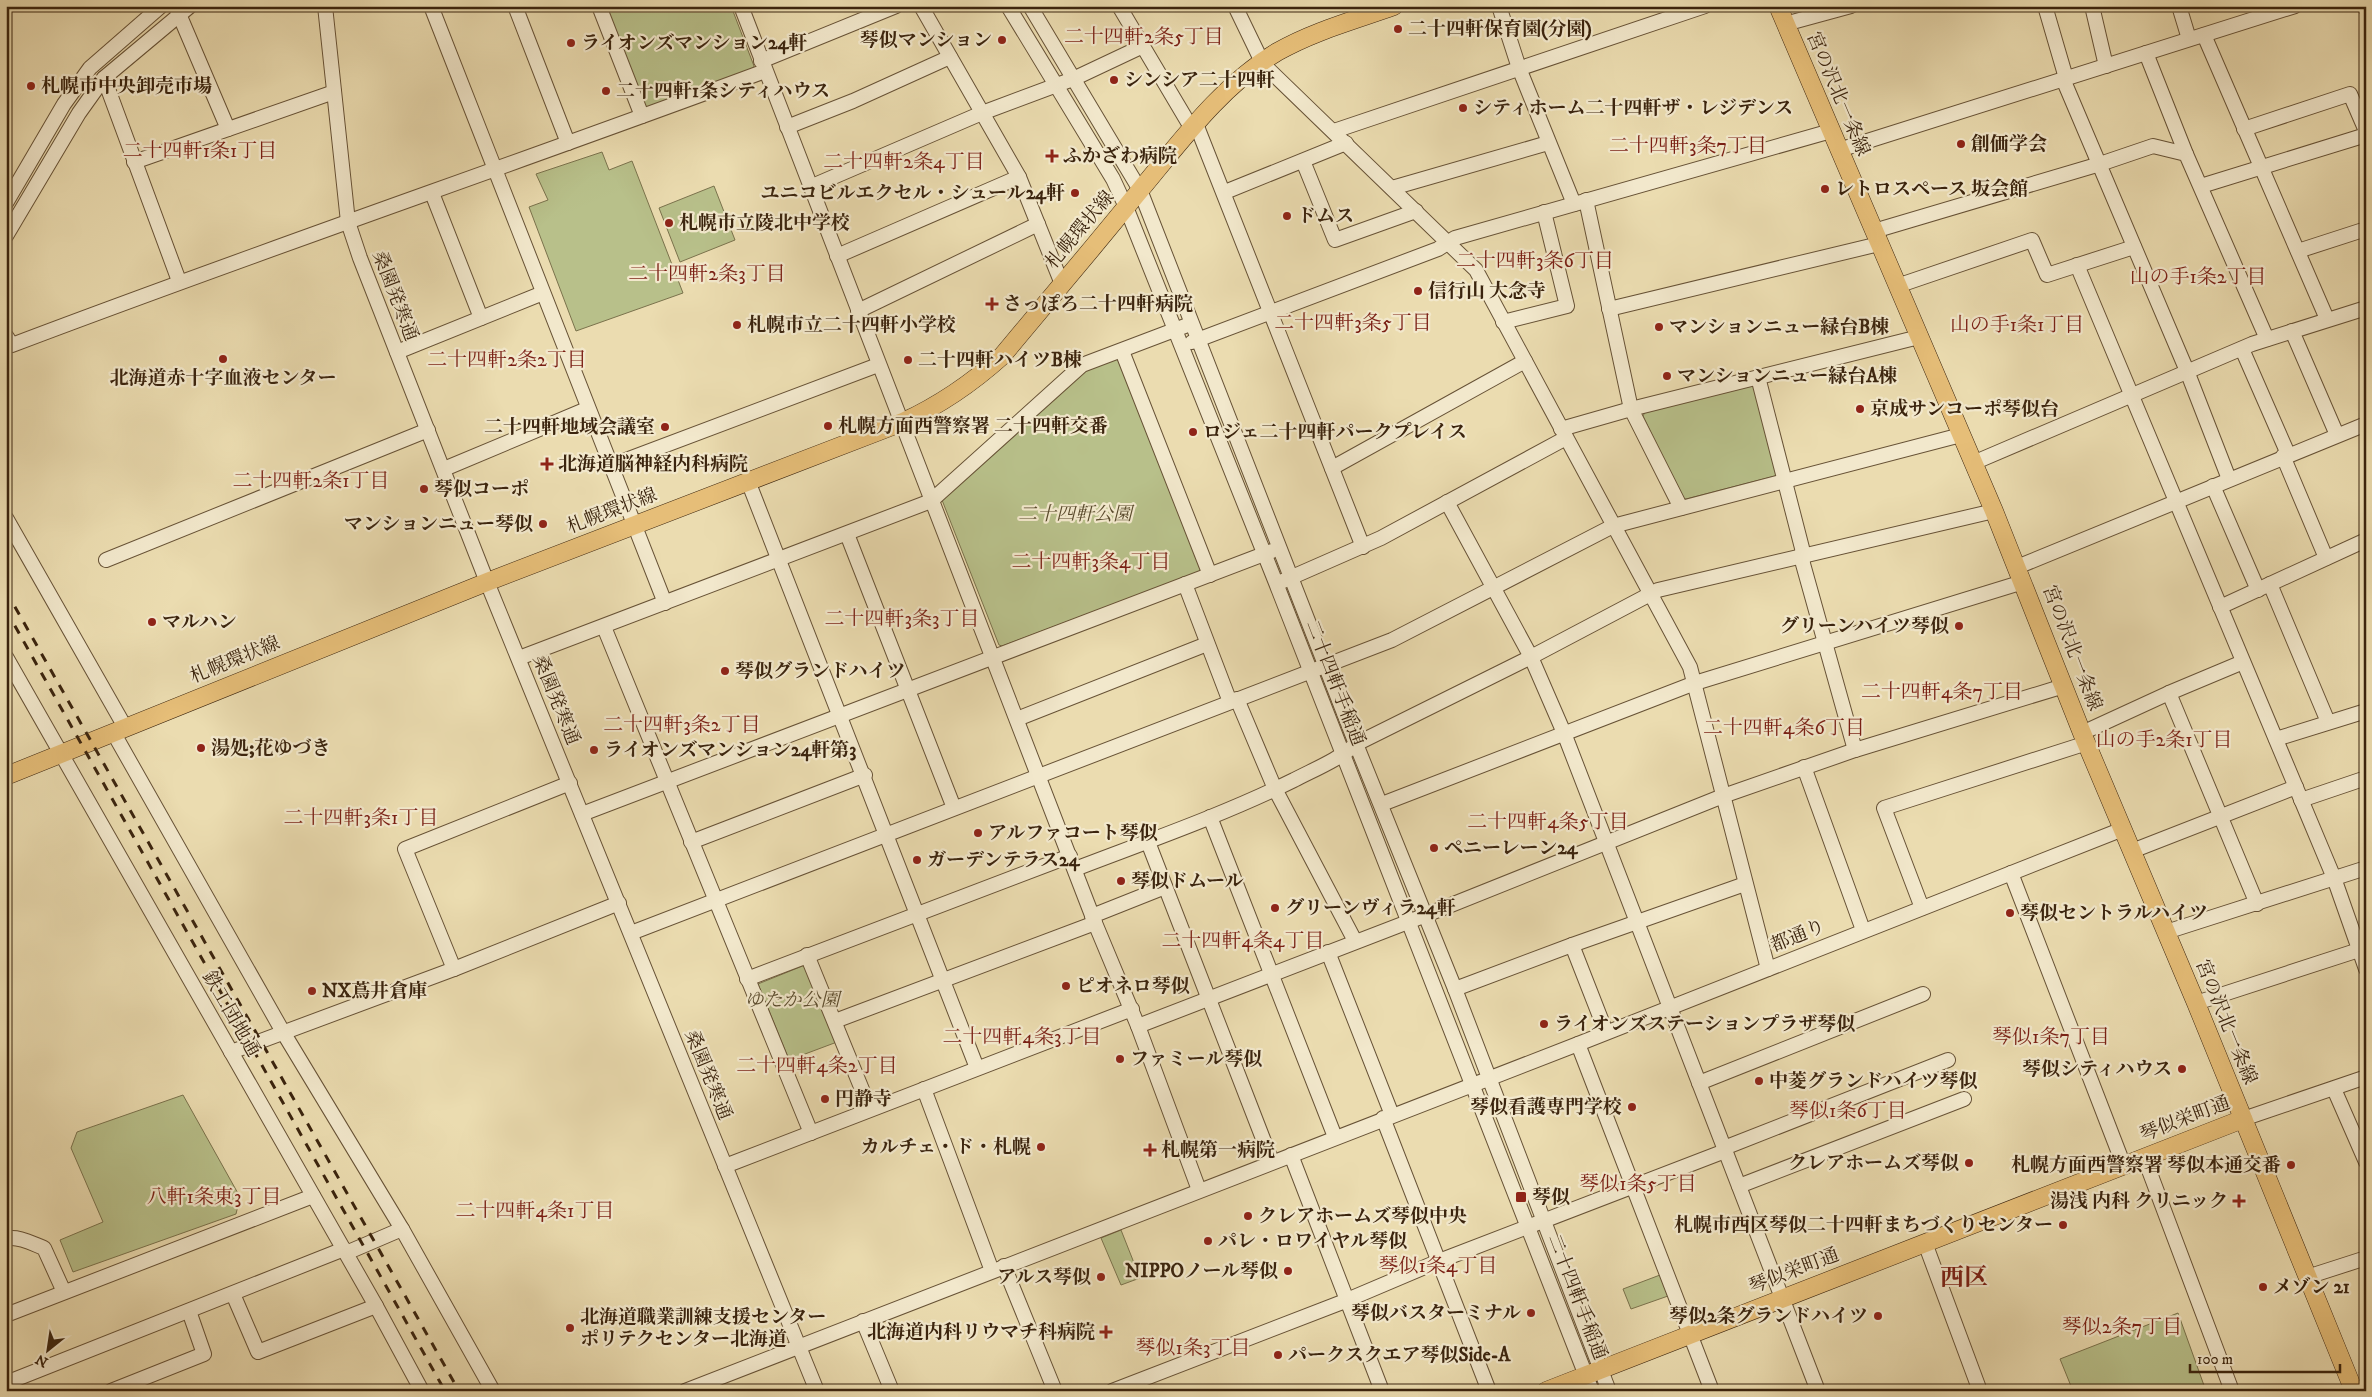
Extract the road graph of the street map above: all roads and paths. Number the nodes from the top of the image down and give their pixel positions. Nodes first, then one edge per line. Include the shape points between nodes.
1 (161, 6) edge
2 (325, 6) edge
3 (431, 6) edge
4 (515, 6) edge
5 (599, 6) edge
6 (741, 6) edge
7 (896, 6) edge
8 (921, 6) edge
9 (1008, 6) edge
10 (1030, 6) edge
11 (1120, 6) edge
12 (1235, 6) edge
13 (1394, 6) edge
14 (1499, 6) edge
15 (1705, 6) edge
16 (1778, 6) edge
17 (1851, 6) edge
18 (2044, 6) edge
19 (2092, 6) edge
20 (2179, 6) edge
21 (2295, 6) edge
22 (182, 9) edge
23 (2257, 12) edge
24 (1785, 24) junction
25 (2204, 35) junction
26 (2189, 39) junction
27 (1143, 46) junction
28 (2146, 53) junction
29 (950, 57) junction
30 (1263, 64) junction
31 (763, 66) junction
32 (2106, 66) junction
33 (1519, 68) junction
34 (104, 78) junction
35 (1073, 79) junction
36 (2065, 79) junction
37 (1054, 85) junction
38 (334, 92) junction
39 (982, 113) junction
40 (642, 116) junction
41 (787, 127) junction
42 (1194, 127) junction
43 (228, 129) junction
44 (2244, 129) junction
45 (1334, 131) junction
46 (1831, 131) junction
47 (2366, 131) edge
48 (2366, 136) edge
49 (568, 143) junction
50 (1346, 143) junction
51 (1548, 143) junction
52 (1839, 150) junction
53 (2186, 154) junction
54 (1302, 161) junction
55 (134, 162) junction
56 (2100, 164) junction
57 (2262, 168) junction
58 (495, 170) junction
59 (1018, 177) junction
60 (2201, 186) junction
61 (810, 187) junction
62 (1392, 188) junction
63 (1140, 190) junction
64 (432, 192) junction
65 (1225, 192) junction
66 (1580, 202) junction
67 (6, 203) edge
68 (1126, 207) junction
69 (1416, 211) junction
70 (1544, 212) junction
71 (348, 222) junction
72 (1038, 224) junction
73 (2366, 229) edge
74 (6, 236) edge
75 (1877, 238) junction
76 (1448, 242) junction
77 (2134, 247) junction
78 (2298, 251) junction
79 (837, 256) junction
80 (2077, 265) junction
81 (179, 281) junction
82 (1062, 284) junction
83 (1897, 286) junction
84 (543, 293) junction
85 (2366, 308) edge
86 (1609, 309) junction
87 (858, 311) junction
88 (1272, 312) junction
89 (481, 318) junction
90 (2327, 319) junction
91 (1504, 322) junction
92 (1193, 324) junction
93 (1176, 330) junction
94 (2292, 331) junction
95 (6, 336) edge
96 (1918, 337) junction
97 (1198, 339) junction
98 (2267, 339) junction
99 (1182, 346) junction
100 (2242, 349) junction
101 (1122, 351) junction
102 (397, 352) junction
103 (1525, 361) junction
104 (878, 365) junction
105 (2187, 371) junction
106 (1758, 377) junction
107 (2132, 395) junction
108 (587, 408) junction
109 (1631, 410) junction
110 (903, 422) junction
111 (2366, 424) edge
112 (428, 430) junction
113 (1563, 434) junction
114 (1961, 435) junction
115 (2337, 435) junction
116 (2286, 455) junction
117 (1973, 463) junction
118 (610, 466) junction
119 (1332, 468) junction
120 (444, 469) junction
121 (2229, 479) junction
122 (748, 481) junction
123 (1785, 481) junction
124 (2213, 486) junction
125 (931, 501) junction
126 (2175, 501) junction
127 (1447, 502) junction
128 (1681, 508) junction
129 (1994, 511) junction
130 (6, 518) edge
131 (633, 525) junction
132 (1613, 526) junction
133 (847, 534) junction
134 (2366, 540) edge
135 (1363, 547) junction
136 (1280, 549) junction
137 (1265, 554) junction
138 (1802, 556) junction
139 (2326, 558) junction
140 (106, 560) dead end
141 (779, 560) junction
142 (2020, 574) junction
143 (1210, 575) junction
144 (1291, 578) junction
145 (487, 582) junction
146 (1185, 584) junction
147 (1276, 584) junction
148 (1495, 587) junction
149 (2264, 587) junction
150 (1650, 595) junction
151 (665, 603) junction
152 (2220, 607) junction
153 (604, 627) junction
154 (1825, 643) junction
155 (1207, 644) junction
156 (6, 657) edge
157 (1531, 657) junction
158 (519, 658) junction
159 (993, 658) junction
160 (2243, 662) junction
161 (1326, 664) junction
162 (1310, 671) junction
163 (1695, 683) junction
164 (2064, 686) junction
165 (908, 690) junction
166 (2169, 692) junction
167 (1234, 701) junction
168 (2366, 711) edge
169 (841, 715) junction
170 (1016, 719) junction
171 (2328, 722) junction
172 (119, 730) junction
173 (1564, 733) junction
174 (2084, 738) junction
175 (2276, 739) junction
176 (1356, 744) junction
177 (1855, 750) junction
178 (62, 754) junction
179 (1343, 755) junction
180 (1804, 767) junction
181 (864, 775) junction
182 (6, 776) edge
183 (1038, 776) junction
184 (2366, 778) edge
185 (667, 781) junction
186 (570, 783) junction
187 (1275, 790) junction
188 (2299, 793) junction
189 (1723, 796) junction
190 (1382, 804) junction
191 (954, 808) junction
192 (582, 814) junction
193 (2221, 816) junction
194 (1210, 817) junction
195 (2123, 829) junction
196 (887, 834) junction
197 (691, 842) junction
198 (1148, 842) junction
199 (1606, 842) junction
200 (2132, 851) junction
201 (1072, 862) junction
202 (2366, 868) edge
203 (2011, 873) junction
204 (2334, 878) junction
205 (1745, 884) junction
206 (1166, 887) junction
207 (715, 900) junction
208 (619, 903) junction
209 (2257, 904) junction
210 (1922, 908) junction
211 (918, 913) junction
212 (1426, 915) junction
213 (1094, 919) junction
214 (1409, 921) junction
215 (1636, 922) junction
216 (1863, 930) junction
217 (2166, 932) junction
218 (631, 933) junction
219 (1355, 941) junction
220 (1572, 945) junction
221 (2362, 949) edge
222 (1328, 952) junction
223 (807, 955) junction
224 (1768, 968) junction
225 (454, 969) junction
226 (2366, 969) edge
227 (1271, 975) junction
228 (746, 979) junction
229 (943, 980) junction
230 (1455, 990) junction
231 (1923, 994) dead end
232 (1210, 1000) junction
233 (2196, 1003) junction
234 (1669, 1007) junction
235 (1132, 1010) junction
236 (835, 1021) junction
237 (1138, 1026) junction
238 (283, 1032) junction
239 (1606, 1032) junction
240 (1578, 1044) junction
241 (231, 1052) junction
242 (1948, 1060) dead end
243 (977, 1068) junction
244 (2366, 1077) edge
245 (1487, 1078) junction
246 (1699, 1083) junction
247 (1473, 1084) junction
248 (924, 1089) junction
249 (2334, 1089) junction
250 (1964, 1099) dead end
251 (870, 1109) junction
252 (1388, 1117) junction
253 (2243, 1119) junction
254 (810, 1133) junction
255 (1335, 1137) junction
256 (1725, 1150) junction
257 (1291, 1155) junction
258 (2144, 1157) junction
259 (1272, 1162) junction
260 (2366, 1162) edge
261 (724, 1166) junction
262 (2124, 1166) junction
263 (1739, 1186) junction
264 (1634, 1187) junction
265 (1199, 1190) junction
266 (313, 1196) junction
267 (1544, 1221) junction
268 (1529, 1227) junction
269 (402, 1228) junction
270 (6, 1239) edge
271 (1925, 1243) junction
272 (345, 1251) junction
273 (2366, 1258) edge
274 (1439, 1261) junction
275 (998, 1268) junction
276 (2307, 1277) junction
277 (64, 1292) junction
278 (233, 1294) junction
279 (1347, 1298) junction
280 (1782, 1298) junction
281 (376, 1306) junction
282 (189, 1311) junction
283 (6, 1315) edge
284 (863, 1321) junction
285 (1691, 1334) junction
286 (799, 1346) junction
287 (1593, 1378) edge
288 (6, 1383) edge
289 (702, 1388) edge
290 (111, 1391) edge
291 (422, 1391) edge
292 (493, 1391) edge
293 (684, 1391) edge
294 (817, 1391) edge
295 (892, 1391) edge
296 (1055, 1391) edge
297 (1112, 1391) edge
298 (1382, 1391) edge
299 (1489, 1391) edge
300 (1546, 1391) edge
301 (1609, 1391) edge
302 (1712, 1391) edge
303 (1818, 1391) edge
304 (1980, 1391) edge
305 (2232, 1391) edge
306 (2354, 1391) edge

1 - 67 street via 98,60 81,80
2 - 38 street, 桑園発寒通
3 - 58 street
4 - 49 street
5 - 40 street
6 - 31 street
7 - 31 street
8 - 29 street
9 - 37 street, 二十四軒手稲通
10 - 35 street, 二十四軒手稲通
11 - 27 street
12 - 30 street
13 - 30 main road, 札幌環状線 via 1319,32 1275,54
14 - 33 street
15 - 33 street
16 - 24 main road, 宮の沢北一条線
17 - 24 street
18 - 36 street
19 - 32 street
20 - 26 street
21 - 23 street
22 - 34 street
22 - 43 street
23 - 25 street
24 - 46 main road, 宮の沢北一条線
25 - 26 street
25 - 44 street
26 - 28 street
27 - 35 street
27 - 42 street
28 - 32 street
28 - 53 street
29 - 39 street
29 - 41 street
30 - 42 main road, 札幌環状線 via 1237,83
30 - 45 street
31 - 40 street
31 - 41 street
32 - 36 street
33 - 45 street
33 - 51 street
34 - 55 street
34 - 74 street via 79,113
35 - 37 street
35 - 63 street, 二十四軒手稲通
36 - 52 street
36 - 56 street
37 - 39 street
37 - 68 street, 二十四軒手稲通 via 1113,179
38 - 43 street
38 - 71 street, 桑園発寒通
39 - 59 street
39 - 61 street
40 - 49 street
41 - 61 street
42 - 63 main road, 札幌環状線
42 - 65 street
43 - 55 street
44 - 47 street via 2350,94
44 - 57 street
45 - 50 street
46 - 52 main road, 宮の沢北一条線
46 - 66 street
48 - 57 street
49 - 58 street
50 - 54 street
50 - 62 street
51 - 62 street
51 - 66 street
52 - 75 main road, 宮の沢北一条線
53 - 56 street via 2153,146
53 - 60 street
54 - 65 street
54 - 69 street via 1335,240
55 - 81 street
56 - 75 street
56 - 77 street
57 - 60 street
57 - 78 street
58 - 64 street
58 - 84 street
59 - 72 street
59 - 79 street
60 - 98 street
61 - 79 street
62 - 69 street
63 - 68 main road, 札幌環状線
63 - 92 street, 二十四軒手稲通
64 - 71 street
64 - 89 street
65 - 88 street
66 - 70 street
66 - 86 street
68 - 82 main road, 札幌環状線
68 - 93 street, 二十四軒手稲通
69 - 76 street
70 - 76 street
70 - 91 street via 1567,306
71 - 81 street
71 - 102 street, 桑園発寒通
72 - 82 street
72 - 87 street
73 - 78 street
75 - 83 main road, 宮の沢北一条線
75 - 86 street
76 - 88 street via 1438,249
76 - 91 street via 1476,270
77 - 80 street
77 - 105 street
78 - 90 street
79 - 87 street
80 - 83 street via 2047,275 2032,240
80 - 107 street
81 - 95 street via 12,345
82 - 110 main road, 札幌環状線 via 1002,356 980,376 940,404
83 - 96 main road, 宮の沢北一条線
84 - 89 street
84 - 108 street
85 - 90 street
86 - 109 street
87 - 104 street
88 - 97 street
88 - 119 street
89 - 102 street
90 - 94 street
91 - 103 street
92 - 93 street
92 - 97 street, 二十四軒手稲通
93 - 99 street, 二十四軒手稲通
93 - 101 street
94 - 98 street
94 - 115 street
96 - 106 street
96 - 114 main road, 宮の沢北一条線
97 - 99 street
97 - 136 street, 二十四軒手稲通
98 - 100 street
99 - 137 street, 二十四軒手稲通
100 - 105 street
100 - 116 street
101 - 125 street via 1082,365
101 - 143 street
102 - 112 street, 桑園発寒通
103 - 113 street
103 - 119 street
104 - 110 street
104 - 118 street
105 - 107 street
105 - 121 street
106 - 109 street
106 - 123 street
107 - 117 street
107 - 126 street
108 - 118 street
108 - 120 street
109 - 113 street
109 - 128 street
110 - 122 main road, 札幌環状線
110 - 125 street
111 - 115 street
112 - 120 street, 桑園発寒通
112 - 140 street
113 - 127 street
113 - 132 street
114 - 117 main road, 宮の沢北一条線
114 - 123 street
115 - 116 street
116 - 121 street
116 - 139 street
117 - 129 main road, 宮の沢北一条線
118 - 131 street
119 - 135 street
120 - 145 street, 桑園発寒通
121 - 124 street
122 - 131 main road, 札幌環状線
122 - 141 street
123 - 128 street
123 - 138 street
124 - 126 street
124 - 149 street
125 - 133 street
125 - 159 street
126 - 142 street
126 - 152 street
127 - 135 street
127 - 148 street
128 - 132 street
129 - 138 street
129 - 142 main road, 宮の沢北一条線
130 - 172 street
131 - 145 main road, 札幌環状線
131 - 151 street
132 - 148 street
132 - 150 street
133 - 141 street
133 - 165 street
134 - 139 street
135 - 144 street
136 - 137 street
136 - 144 street, 二十四軒手稲通
137 - 143 street
137 - 147 street, 二十四軒手稲通
138 - 150 street via 1658,590
138 - 154 street
139 - 149 street
141 - 151 street
141 - 169 street
142 - 154 street
142 - 164 main road, 宮の沢北一条線
143 - 146 street
144 - 147 street
144 - 161 street, 二十四軒手稲通
145 - 158 street, 桑園発寒通
145 - 172 main road, 札幌環状線
146 - 155 street
146 - 159 street
147 - 162 street, 二十四軒手稲通
148 - 157 street
148 - 161 street via 1392,640
149 - 152 street
149 - 171 street
150 - 157 street
150 - 163 street via 1690,667
151 - 153 street
152 - 160 street
153 - 158 street
153 - 185 street
154 - 163 street
154 - 177 street
155 - 167 street
155 - 170 street
156 - 178 street, 鉄工団地通
157 - 173 street
157 - 176 street
158 - 186 street, 桑園発寒通
159 - 165 street
159 - 170 street
160 - 166 street
160 - 175 street
161 - 162 street
161 - 176 street, 二十四軒手稲通
162 - 167 street
162 - 179 street, 二十四軒手稲通
163 - 173 street
163 - 189 street
164 - 174 main road, 宮の沢北一条線
164 - 177 street
165 - 169 street
165 - 191 street
166 - 174 street
166 - 193 street
167 - 183 street
167 - 187 street
168 - 171 street
169 - 181 street
169 - 185 street
170 - 183 street
171 - 175 street
172 - 178 main road, 札幌環状線
172 - 238 street
173 - 190 street
173 - 199 street
174 - 195 main road, 宮の沢北一条線
174 - 210 street via 1884,808
175 - 188 street
176 - 179 street
176 - 190 street, 二十四軒手稲通
177 - 180 street
178 - 182 main road, 札幌環状線
178 - 241 street, 鉄工団地通
179 - 187 street
179 - 214 street, 二十四軒手稲通
180 - 189 street
180 - 216 street
181 - 196 street
181 - 197 street
183 - 191 street
183 - 201 street
184 - 188 street
185 - 192 street
185 - 197 street
186 - 192 street, 桑園発寒通
186 - 225 street via 405,849
187 - 194 street
187 - 219 street
188 - 193 street
188 - 204 street
189 - 199 street
189 - 205 street
190 - 212 street, 二十四軒手稲通
191 - 196 street
192 - 208 street, 桑園発寒通
193 - 200 street
193 - 209 street
194 - 198 street
194 - 227 street
195 - 200 main road, 宮の沢北一条線
195 - 203 street, 都通り
196 - 207 street
196 - 211 street
197 - 207 street
198 - 201 street
198 - 206 street
199 - 212 street
199 - 215 street
200 - 217 main road, 宮の沢北一条線
201 - 211 street
201 - 213 street
202 - 204 street
203 - 210 street, 都通り
203 - 262 street
204 - 209 street
204 - 221 street
205 - 215 street
205 - 224 street
206 - 213 street
206 - 232 street
207 - 218 street
207 - 228 street
208 - 218 street, 桑園発寒通
208 - 225 street
209 - 217 street
210 - 216 street, 都通り
211 - 223 street
211 - 229 street
212 - 214 street
212 - 230 street, 二十四軒手稲通
213 - 229 street
213 - 235 street
214 - 219 street
214 - 247 street, 二十四軒手稲通
215 - 220 street
215 - 234 street
216 - 224 street, 都通り
217 - 233 main road, 宮の沢北一条線
218 - 261 street, 桑園発寒通
219 - 222 street
220 - 230 street
220 - 239 street
221 - 226 street
221 - 233 street
222 - 227 street
222 - 252 street
223 - 228 street
223 - 236 street
224 - 234 street, 都通り
225 - 238 street
227 - 232 street
227 - 255 street
228 - 254 street
229 - 236 street
229 - 243 street
230 - 245 street, 二十四軒手稲通
231 - 246 street
232 - 237 street
232 - 259 street
233 - 253 main road, 宮の沢北一条線
234 - 239 street, 都通り
234 - 246 street
235 - 237 street
235 - 243 street
236 - 251 street
237 - 265 street
238 - 241 street
238 - 269 street
239 - 240 street, 都通り
240 - 245 street, 都通り
240 - 264 street
241 - 266 street, 鉄工団地通
242 - 256 street
243 - 248 street
244 - 249 street, 琴似栄町通
245 - 247 street, 都通り
245 - 267 street, 二十四軒手稲通
246 - 256 street
247 - 252 street, 都通り
247 - 268 street, 二十四軒手稲通
248 - 251 street
248 - 275 street
249 - 253 street, 琴似栄町通
249 - 260 street
250 - 263 street
251 - 254 street
252 - 255 street, 都通り
252 - 274 street
253 - 258 main road, 琴似栄町通
253 - 276 main road, 宮の沢北一条線
254 - 261 street
255 - 257 street, 都通り
256 - 263 street
256 - 264 street
257 - 259 street, 都通り
257 - 279 street
258 - 262 main road, 琴似栄町通
258 - 305 street
259 - 265 street, 都通り
261 - 286 street, 桑園発寒通
262 - 271 main road, 琴似栄町通
263 - 280 street
264 - 267 street
264 - 285 street
265 - 275 street, 都通り
266 - 272 street, 鉄工団地通
266 - 277 street
267 - 268 street
267 - 287 street, 二十四軒手稲通
268 - 274 street
268 - 287 street, 二十四軒手稲通
269 - 272 street
269 - 292 street
270 - 277 street via 10,1237 44,1248
271 - 280 main road, 琴似栄町通
271 - 304 street
272 - 278 street
272 - 281 street, 鉄工団地通
273 - 276 street
274 - 279 street
274 - 299 street
275 - 284 street, 都通り
275 - 296 street
276 - 306 main road, 宮の沢北一条線
277 - 283 street
278 - 281 street via 258,1352
278 - 282 street
279 - 297 street
279 - 298 street
280 - 285 main road, 琴似栄町通
280 - 303 street
281 - 291 street, 鉄工団地通
282 - 288 street
282 - 290 street via 204,1354
284 - 286 street, 都通り
284 - 295 street
285 - 287 main road, 琴似栄町通
285 - 302 street
286 - 289 street, 都通り
286 - 294 street, 桑園発寒通
287 - 300 main road, 琴似栄町通
287 - 301 street, 二十四軒手稲通
289 - 293 street, 都通り

